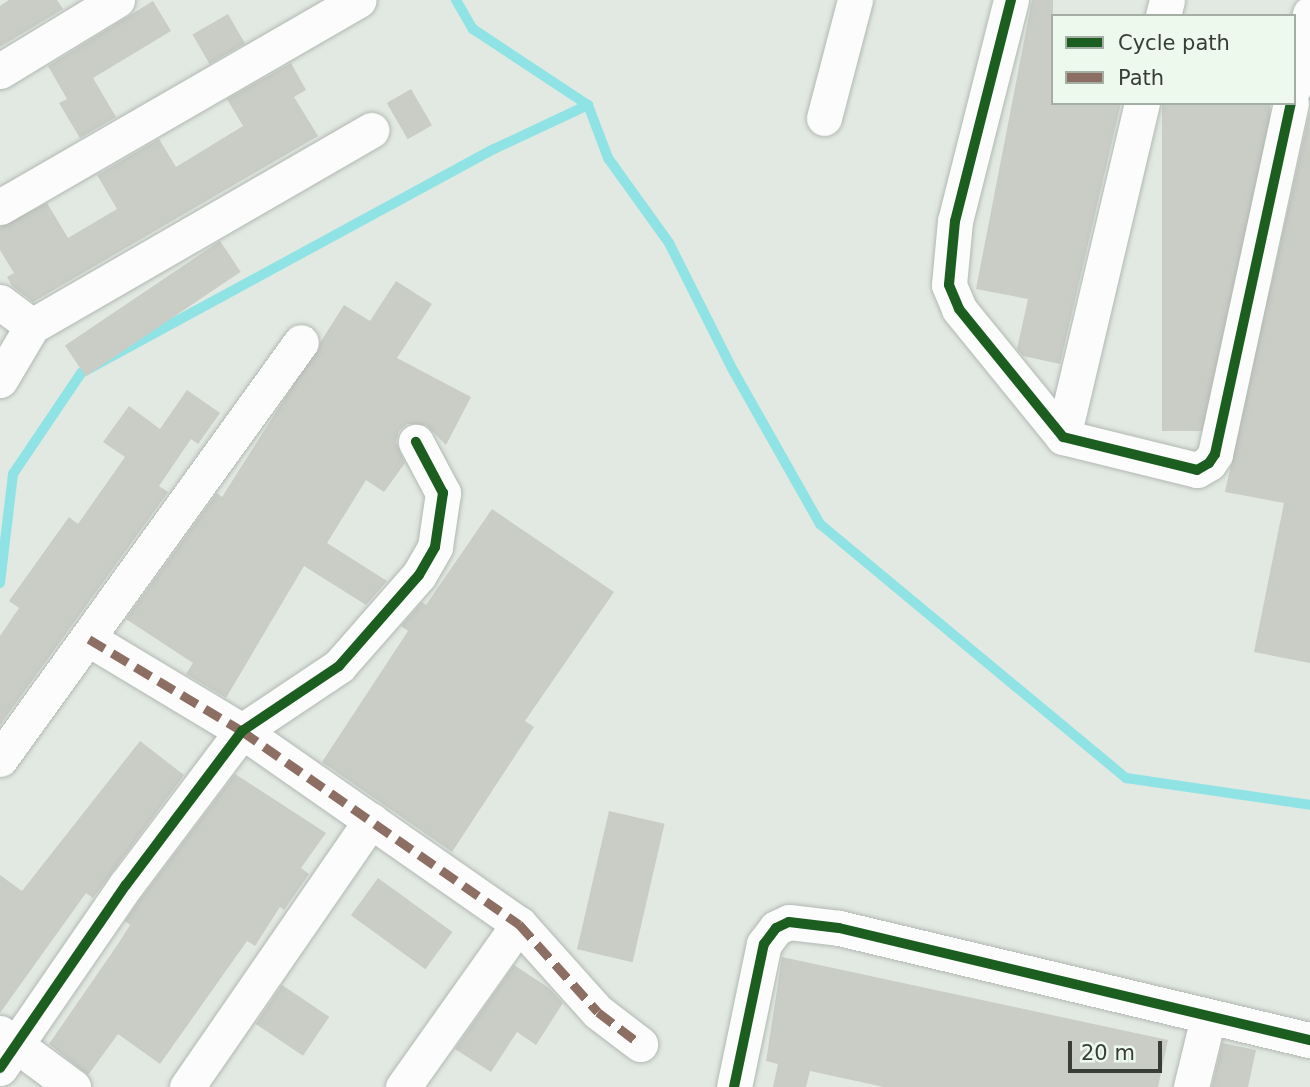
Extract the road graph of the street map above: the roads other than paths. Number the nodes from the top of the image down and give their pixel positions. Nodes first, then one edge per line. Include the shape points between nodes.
1 (117, 0) edge
2 (359, 0) edge
3 (855, 0) edge
4 (1011, 0) edge
5 (1310, 14) edge
6 (0, 71) edge
7 (1296, 79) edge
8 (1142, 105) edge
9 (1291, 105) edge
10 (824, 118) dead end
11 (371, 130) dead end
12 (0, 207) edge
13 (0, 302) edge
14 (32, 326) junction
15 (301, 342) dead end
16 (0, 380) edge
17 (1063, 437) junction
18 (416, 442) dead end
19 (89, 639) junction
20 (242, 731) junction
21 (0, 759) edge
22 (371, 820) junction
23 (519, 924) junction
24 (1208, 1017) junction
25 (1310, 1041) edge
26 (640, 1044) dead end
27 (6, 1048) edge
28 (74, 1087) edge
29 (187, 1087) edge
30 (403, 1087) edge
31 (734, 1087) edge
32 (1191, 1087) edge

1 - 6 street
2 - 12 street
3 - 10 street
4 - 17 street via 955,221 949,285 959,309
5 - 7 street
8 - 17 street
9 - 17 street via 1209,463 1197,470
11 - 14 street
13 - 14 street
14 - 16 street
15 - 19 street
18 - 20 street via 443,493 435,547 419,575 339,666
19 - 20 street
19 - 21 street
20 - 22 street
20 - 27 street
22 - 23 street
22 - 29 street
23 - 26 street via 598,1012
23 - 30 street
24 - 25 street
24 - 31 street via 839,928 789,922 776,928 764,944
24 - 32 street
27 - 28 street

